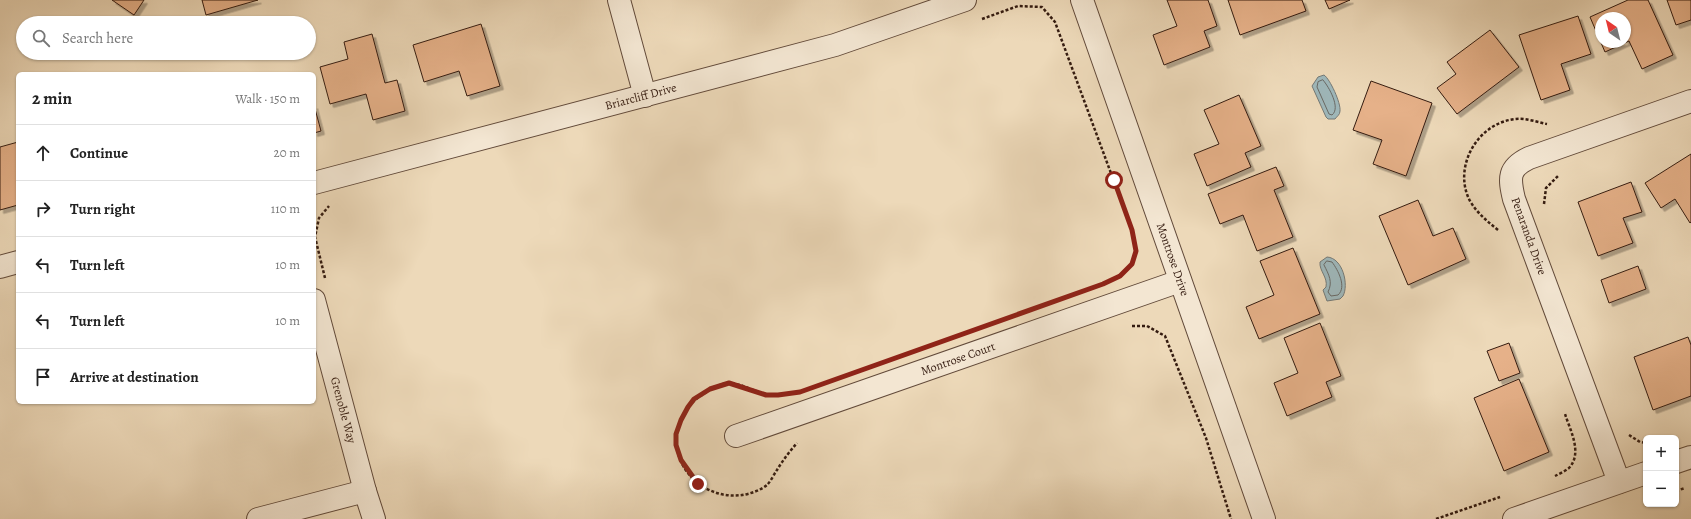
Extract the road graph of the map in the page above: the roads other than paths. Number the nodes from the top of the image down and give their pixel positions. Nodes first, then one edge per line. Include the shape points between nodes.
1 (619, 0) edge
2 (965, 0) edge
3 (1082, 0) edge
4 (645, 96) junction
5 (1691, 101) edge
6 (316, 182) edge
7 (16, 262) edge
8 (0, 266) edge
9 (1180, 281) junction
10 (321, 293) edge
11 (736, 436) dead end
12 (1691, 457) edge
13 (1679, 461) edge
14 (1643, 474) edge
15 (1619, 482) junction
16 (365, 491) junction
17 (258, 519) edge
18 (374, 519) edge
19 (1264, 519) edge
20 (1514, 519) edge

1 - 4 street
2 - 4 street, Briarcliff Drive via 835,45
3 - 9 street, Montrose Drive
4 - 6 street, Briarcliff Drive
5 - 15 street, Penaranda Drive via 1529,158 1518,164 1512,172 1511,186 1514,199
7 - 8 street
9 - 11 street, Montrose Court
9 - 19 street, Montrose Drive
10 - 16 street, Grenoble Way
12 - 13 street
14 - 15 street
15 - 20 street
16 - 17 street
16 - 18 street, Grenoble Way

